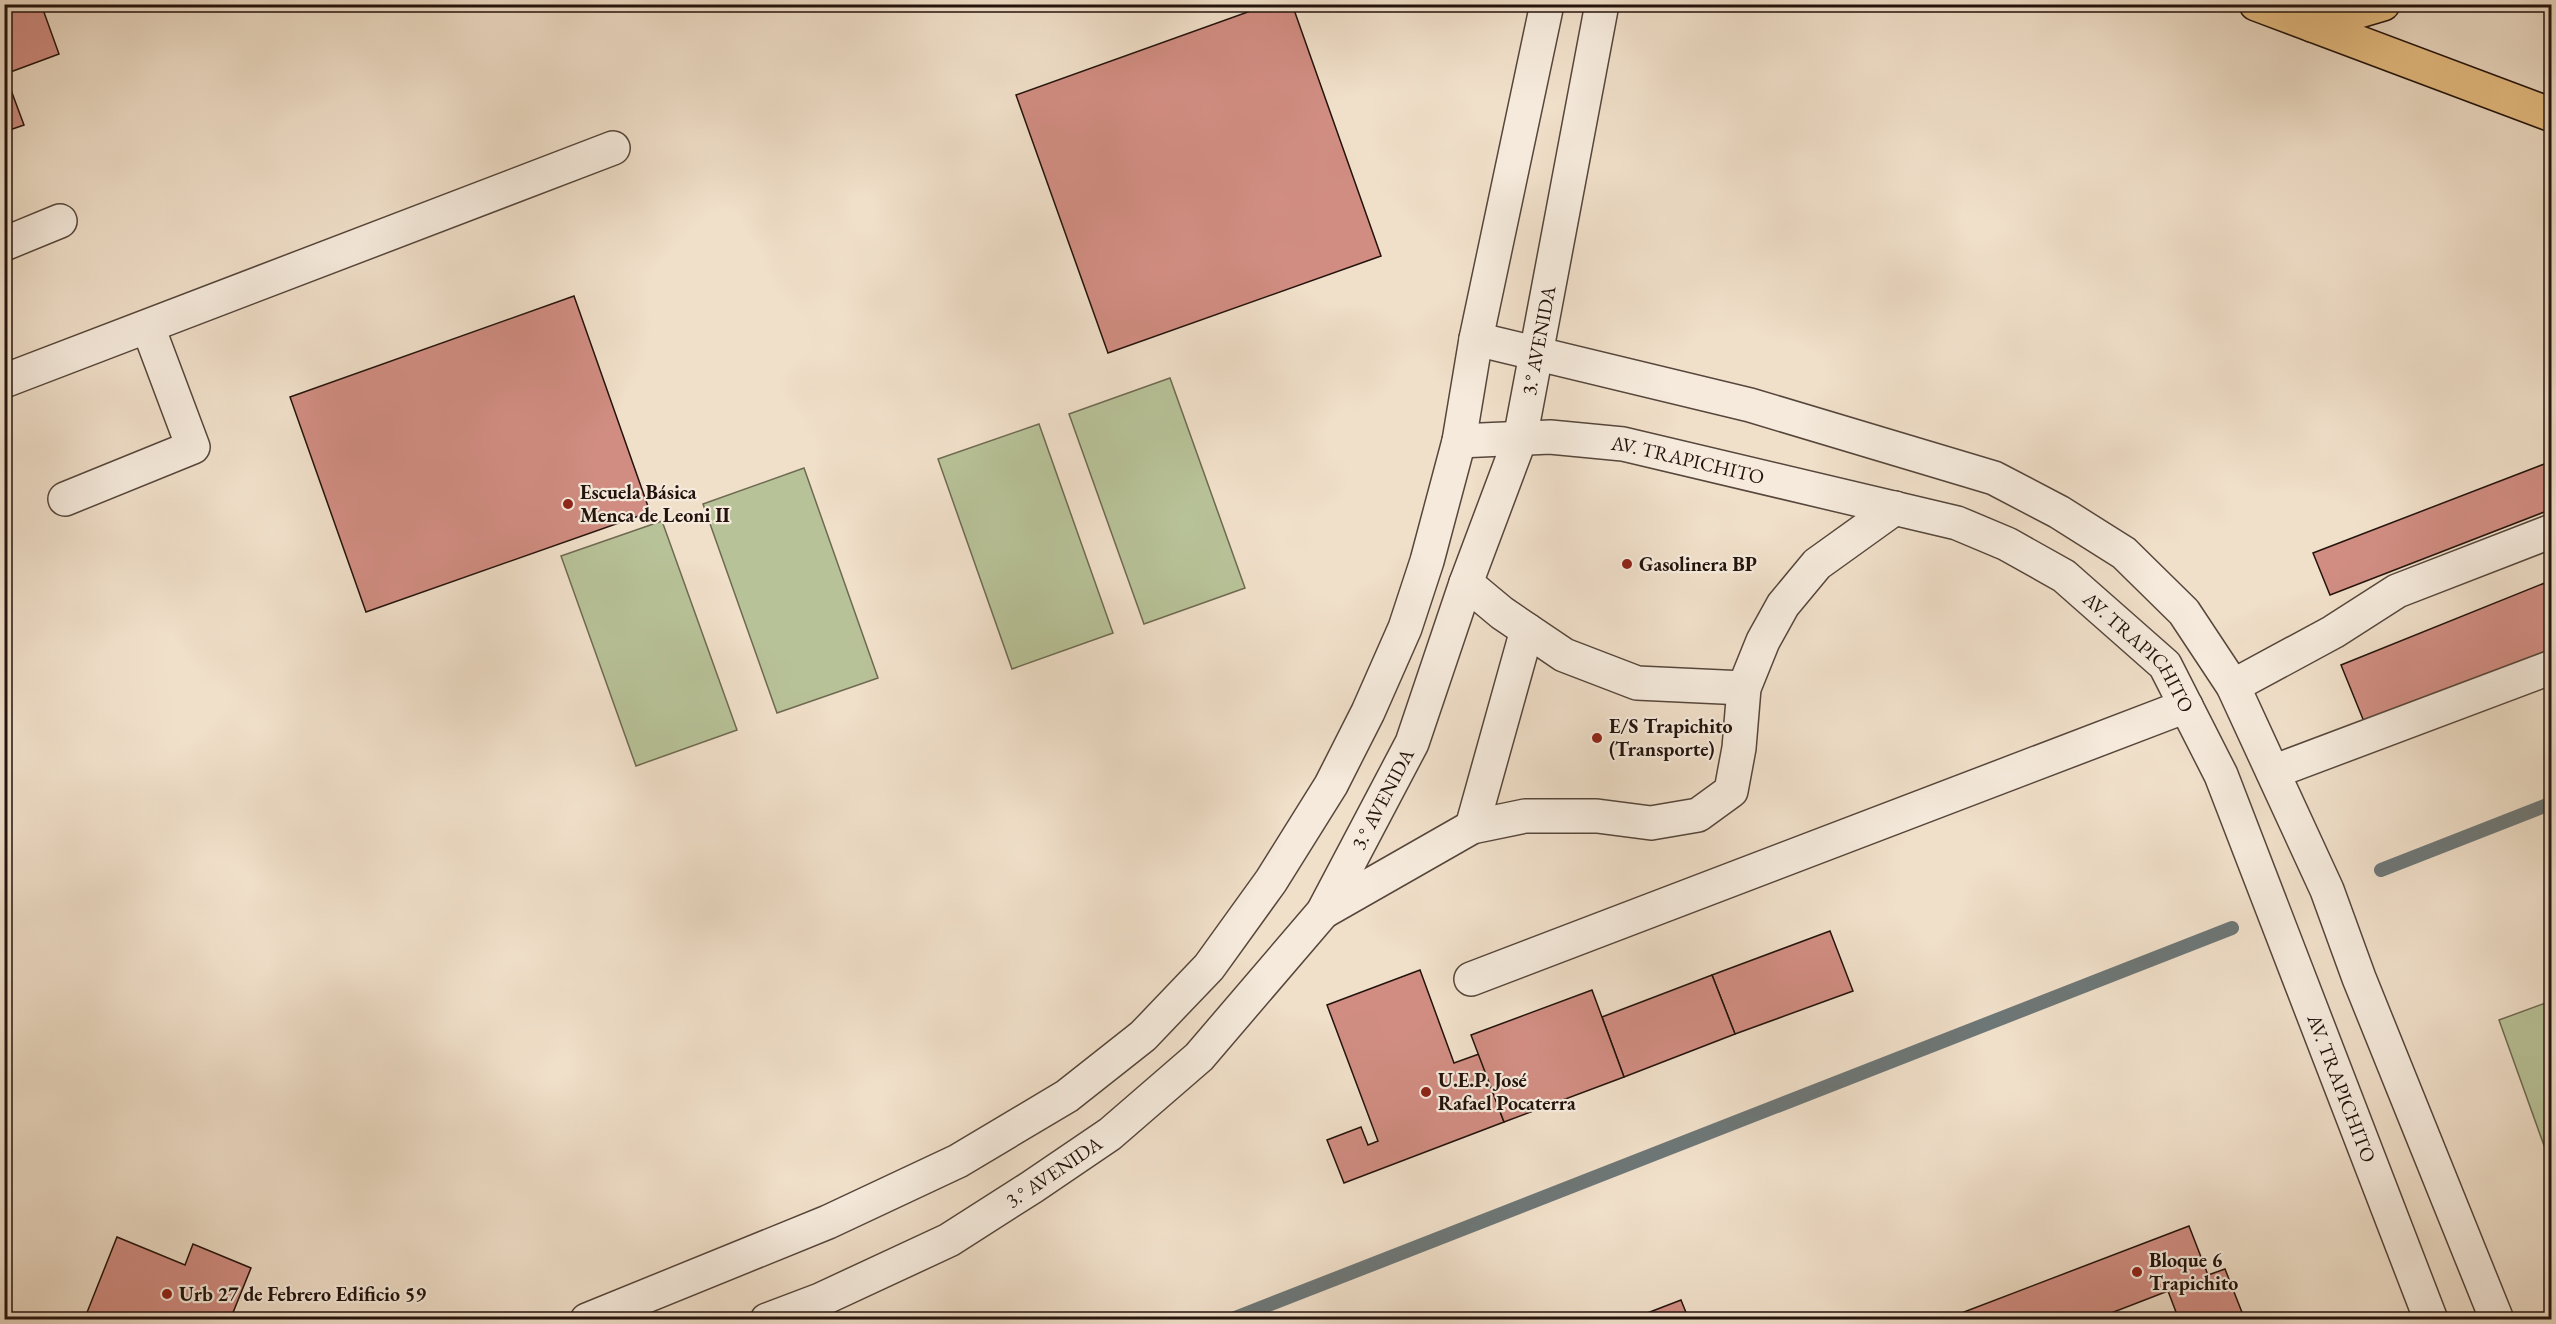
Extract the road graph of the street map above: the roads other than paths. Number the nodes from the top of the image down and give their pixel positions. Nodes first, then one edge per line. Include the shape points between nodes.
1 (1547, 4) edge
2 (1602, 4) edge
3 (2256, 4) edge
4 (2383, 4) edge
5 (2312, 25) junction
6 (2552, 115) edge
7 (613, 148) dead end
8 (60, 221) dead end
9 (4, 244) edge
10 (148, 327) junction
11 (1476, 339) junction
12 (1536, 353) junction
13 (4, 381) edge
14 (1520, 439) junction
15 (1459, 441) junction
16 (65, 499) dead end
17 (1895, 507) junction
18 (2552, 531) edge
19 (1466, 583) junction
20 (1527, 630) junction
21 (2552, 667) edge
22 (2233, 686) junction
23 (1744, 688) junction
24 (2186, 706) junction
25 (2273, 772) junction
26 (1472, 827) junction
27 (1323, 912) junction
28 (1471, 979) dead end
29 (587, 1320) edge
30 (767, 1320) edge
31 (2431, 1320) edge
32 (2497, 1320) edge

1 - 11 street
2 - 12 street, 3.° AVENIDA
3 - 5 main road
4 - 5 main road
5 - 6 main road
7 - 10 street
8 - 9 street
10 - 13 street
10 - 16 street via 193,447
11 - 12 street
11 - 15 street
12 - 14 street, 3.° AVENIDA
12 - 22 street via 1750,405 1994,478 2059,512 2124,553 2184,612
14 - 15 street, AV. TRAPICHITO
14 - 17 street, AV. TRAPICHITO via 1550,437 1623,444
14 - 19 street, 3.° AVENIDA
15 - 29 street via 1405,628 1331,785 1271,881 1209,967 1143,1036 1067,1096 958,1161 828,1222
17 - 23 street via 1817,564 1783,605
17 - 24 street, AV. TRAPICHITO via 1967,527 2064,576 2165,666
18 - 22 street via 2397,591
19 - 20 street
19 - 27 street, 3.° AVENIDA via 1412,743
20 - 23 street via 1564,655 1637,683
20 - 26 street
21 - 25 street
22 - 25 street
23 - 26 street via 1731,791 1698,815 1651,823 1598,816 1525,816
24 - 28 street
24 - 31 street, AV. TRAPICHITO via 2221,775
25 - 32 street via 2327,890
26 - 27 street
27 - 30 street, 3.° AVENIDA via 1198,1057 1110,1134 949,1240

